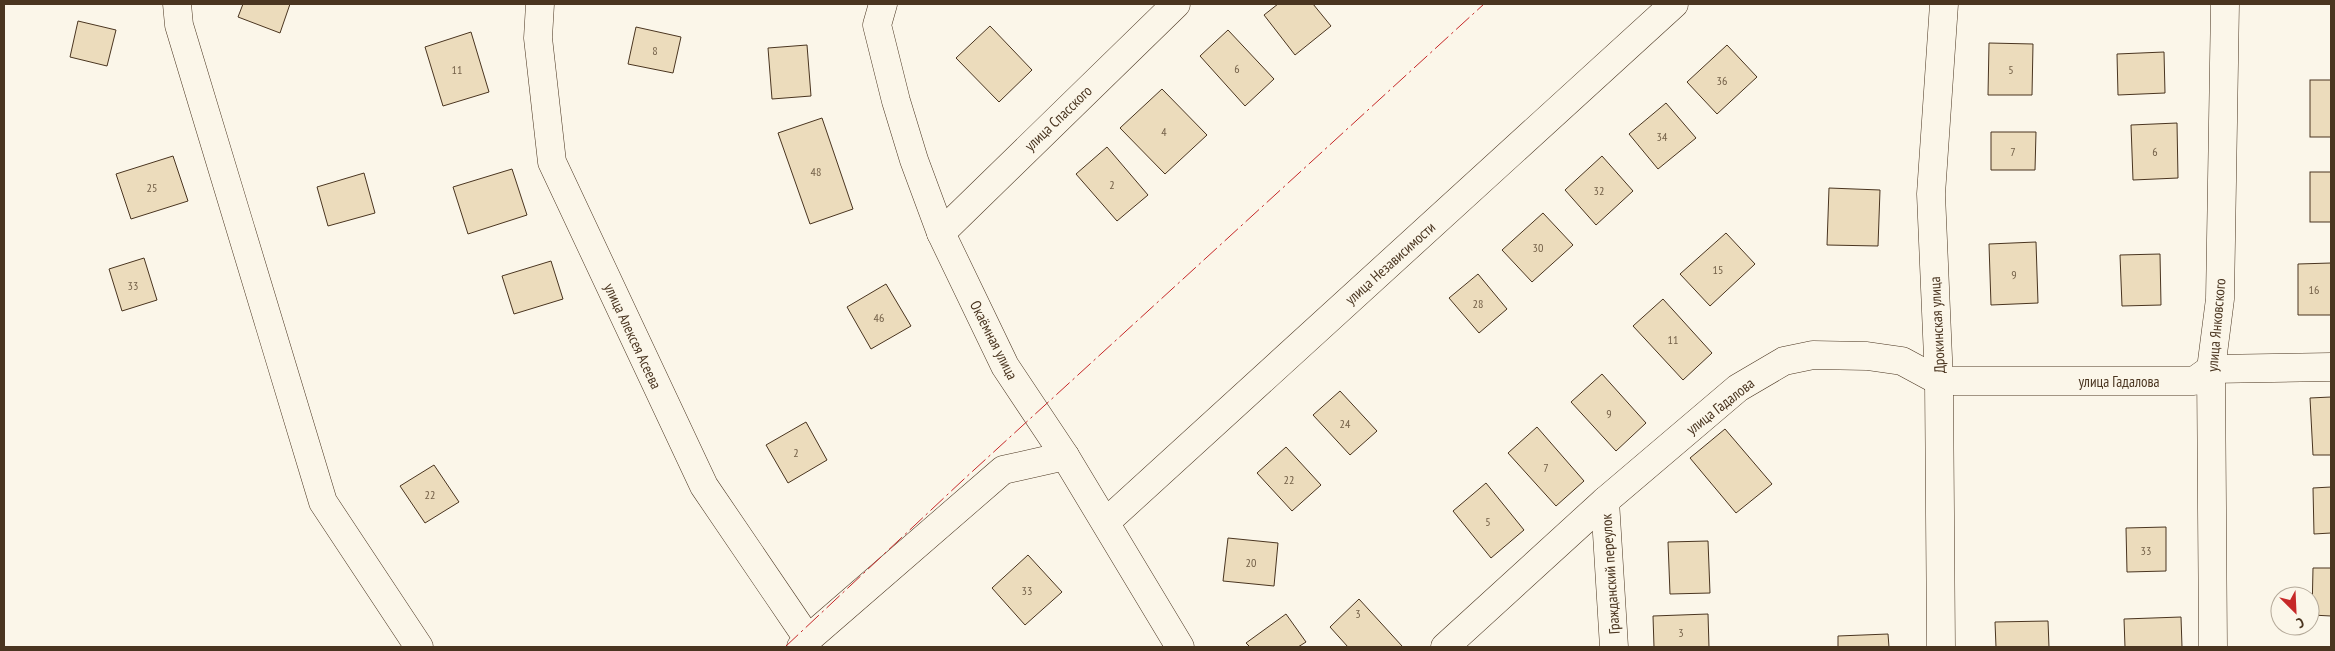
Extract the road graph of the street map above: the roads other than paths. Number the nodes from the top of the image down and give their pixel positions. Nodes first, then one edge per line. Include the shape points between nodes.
1 (177, 4) edge
2 (540, 4) edge
3 (883, 4) edge
4 (1176, 4) edge
5 (1674, 4) edge
6 (1944, 4) edge
7 (2225, 4) edge
8 (941, 233) junction
9 (2331, 367) edge
10 (2211, 369) junction
11 (1939, 381) junction
12 (1065, 456) junction
13 (1605, 501) junction
14 (1106, 522) junction
15 (804, 643) edge
16 (419, 647) edge
17 (1180, 647) edge
18 (1445, 647) edge
19 (1614, 647) edge
20 (1941, 647) edge
21 (2213, 647) edge

1 - 16 street via 179,25 323,502
2 - 15 street, улица Алексея Асеева via 538,38 552,162 704,486
3 - 8 street, Окаёмная улица via 877,25 896,101
4 - 8 street, улица Спасского
5 - 14 street, улица Независимости
6 - 11 street, Дрокинская улица via 1931,194
7 - 10 street, улица Янковского via 2220,299
8 - 12 street, Окаёмная улица via 1005,366
9 - 10 street
10 - 11 street, улица Гадалова via 2194,382
10 - 21 street, улица Янковского
11 - 13 street, улица Гадалова via 1902,361 1867,356 1813,355 1784,361 1738,388
11 - 20 street, Дрокинская улица
12 - 14 street, Окаёмная улица
12 - 15 street via 1003,470
13 - 18 street, улица Гадалова
13 - 19 street, Гражданский переулок
14 - 17 street, Окаёмная улица

